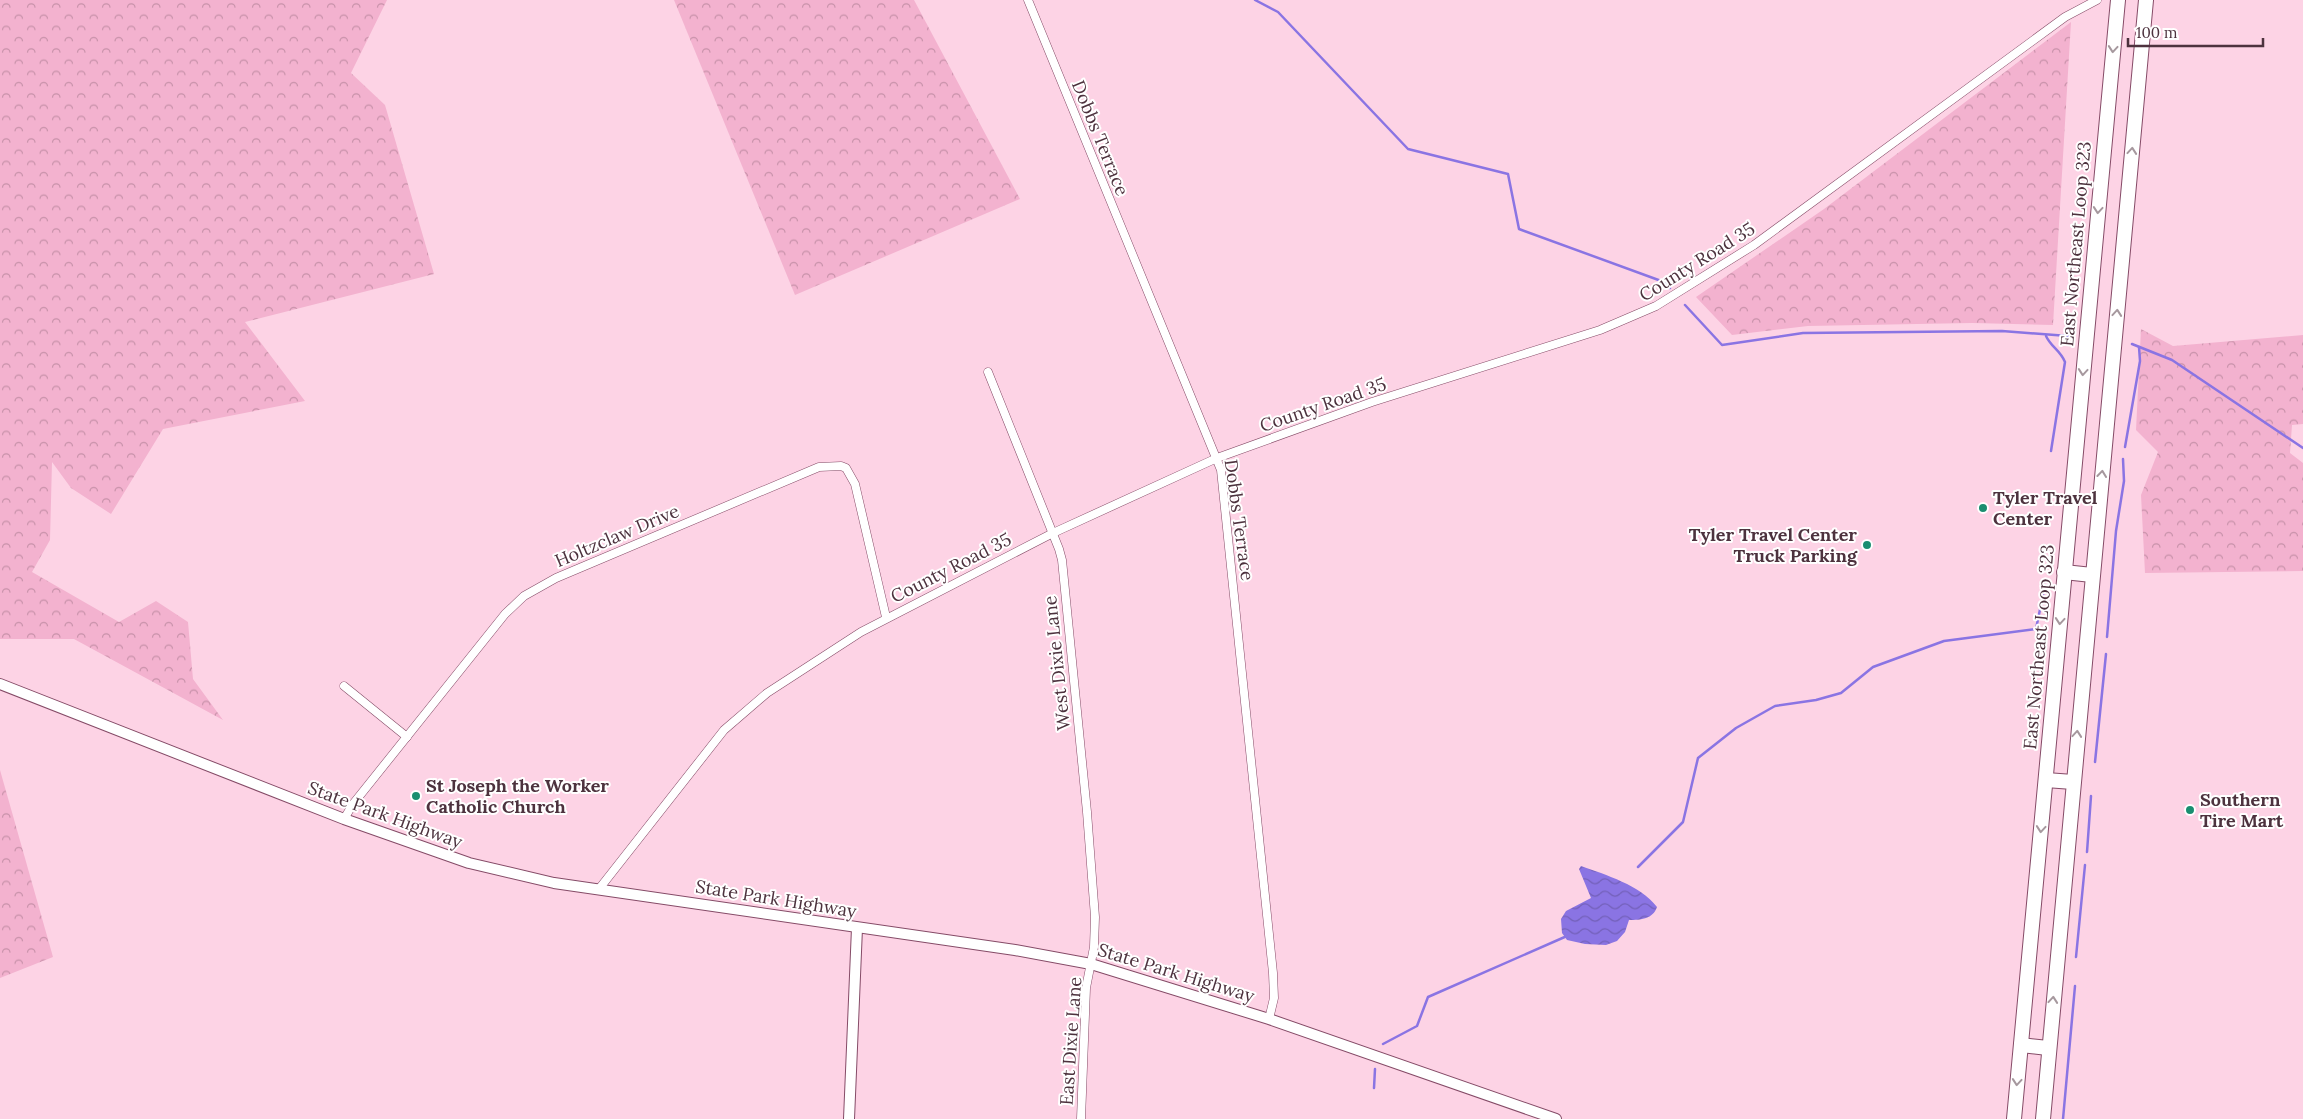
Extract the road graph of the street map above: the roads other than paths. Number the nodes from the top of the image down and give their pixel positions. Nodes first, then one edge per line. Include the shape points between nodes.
1 (1028, 0) edge
2 (2097, 0) edge
3 (2118, 0) edge
4 (2146, 0) edge
5 (988, 372) dead end
6 (1217, 458) junction
7 (1053, 533) junction
8 (2064, 572) junction
9 (2092, 575) junction
10 (886, 618) junction
11 (0, 684) edge
12 (344, 686) dead end
13 (407, 737) junction
14 (2046, 780) junction
15 (2073, 782) junction
16 (344, 819) junction
17 (599, 889) junction
18 (857, 928) junction
19 (1091, 964) junction
20 (1269, 1019) junction
21 (2021, 1045) junction
22 (2048, 1048) junction
23 (848, 1119) edge
24 (1081, 1119) edge
25 (1556, 1119) edge
26 (2014, 1119) edge
27 (2043, 1119) edge

1 - 6 street, Dobbs Terrace
2 - 6 street, County Road 35 via 2065,16 1754,245 1656,306 1600,330 1372,402
3 -> 8 highway, East Northeast Loop 323
9 -> 4 highway
5 - 7 street, West Dixie Lane
6 - 7 street, County Road 35
6 - 20 street, Dobbs Terrace via 1222,480 1274,973 1274,998
7 - 10 street, County Road 35
7 - 19 street, West Dixie Lane via 1062,560 1087,812 1095,917
8 - 9 highway
8 -> 14 highway, East Northeast Loop 323
15 -> 9 highway
10 - 13 street, Holtzclaw Drive via 853,479 841,466 819,467 534,590 505,614
10 - 17 street, County Road 35 via 767,693 729,725
11 - 16 main road, State Park Highway
12 - 13 street
13 - 16 street, Holtzclaw Drive
14 - 15 highway
14 -> 21 highway, East Northeast Loop 323
22 -> 15 highway
16 - 17 main road, State Park Highway via 468,863 554,883
17 - 18 main road, State Park Highway
18 - 19 main road, State Park Highway
18 - 23 main road
19 - 20 main road, State Park Highway
19 - 24 street, East Dixie Lane via 1086,988
20 - 25 main road, State Park Highway
21 - 22 highway
21 -> 26 highway, East Northeast Loop 323
22 - 27 highway

